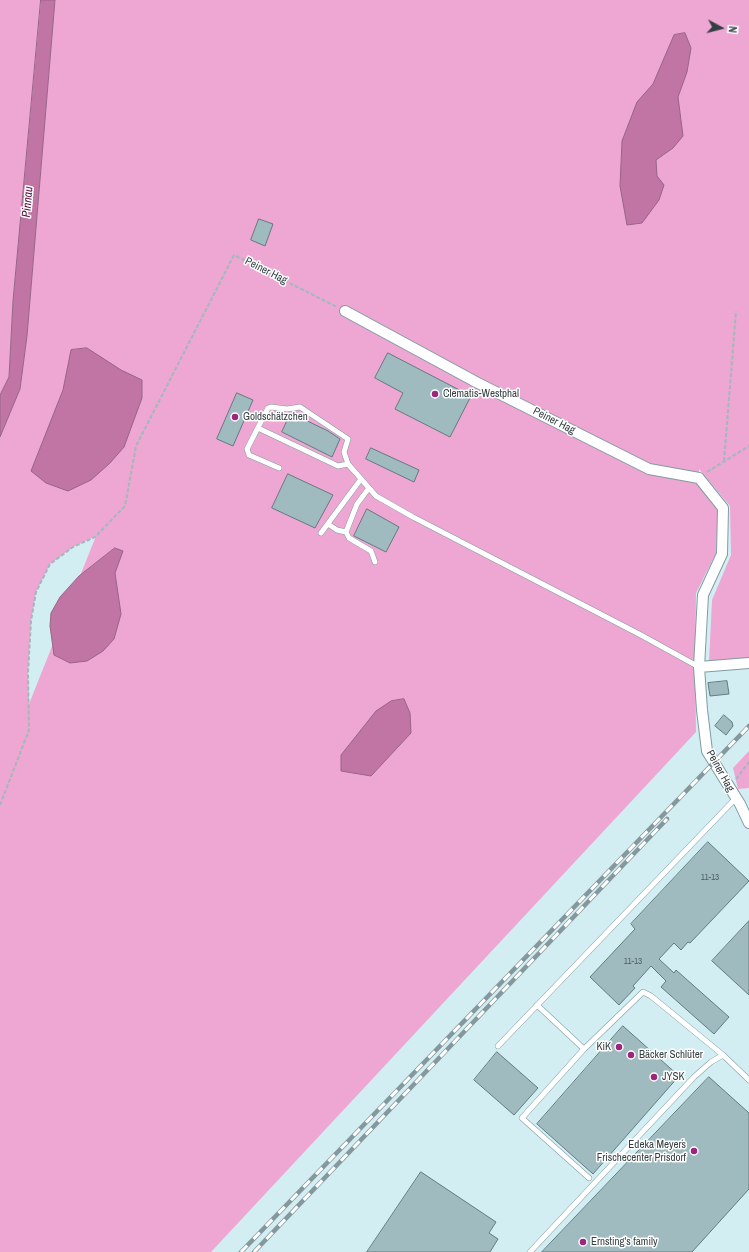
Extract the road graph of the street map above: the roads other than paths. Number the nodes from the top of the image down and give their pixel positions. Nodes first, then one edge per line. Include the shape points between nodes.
1 (345, 311) road end
2 (258, 428) junction
3 (348, 464) junction
4 (279, 468) dead end
5 (361, 479) junction
6 (369, 488) junction
7 (328, 524) junction
8 (346, 532) junction
9 (321, 533) dead end
10 (375, 562) dead end
11 (749, 663) edge
12 (699, 667) junction
13 (736, 798) junction
14 (749, 823) edge
15 (537, 1005) junction
16 (498, 1046) dead end
17 (584, 1049) junction
18 (723, 1055) junction
19 (749, 1080) edge
20 (589, 1178) dead end
21 (530, 1252) edge

1 - 12 street, Peiner Hag via 476,382 649,469 699,478 723,508 722,554 703,595
2 - 3 lane via 338,466
2 - 3 lane via 268,408 300,407 348,439 344,452
2 - 4 lane via 248,449 248,456
3 - 5 lane
5 - 6 lane
5 - 7 lane
6 - 8 lane via 357,504
6 - 12 lane via 376,496 413,517
7 - 8 lane
7 - 9 lane
8 - 10 lane via 349,538 371,551
11 - 12 street
12 - 13 street, Peiner Hag via 707,751
13 - 14 street, Peiner Hag
13 - 15 lane
15 - 16 lane
15 - 17 lane
17 - 18 lane via 643,992
17 - 20 lane via 522,1118
18 - 19 lane
18 - 21 lane via 710,1062 694,1077

